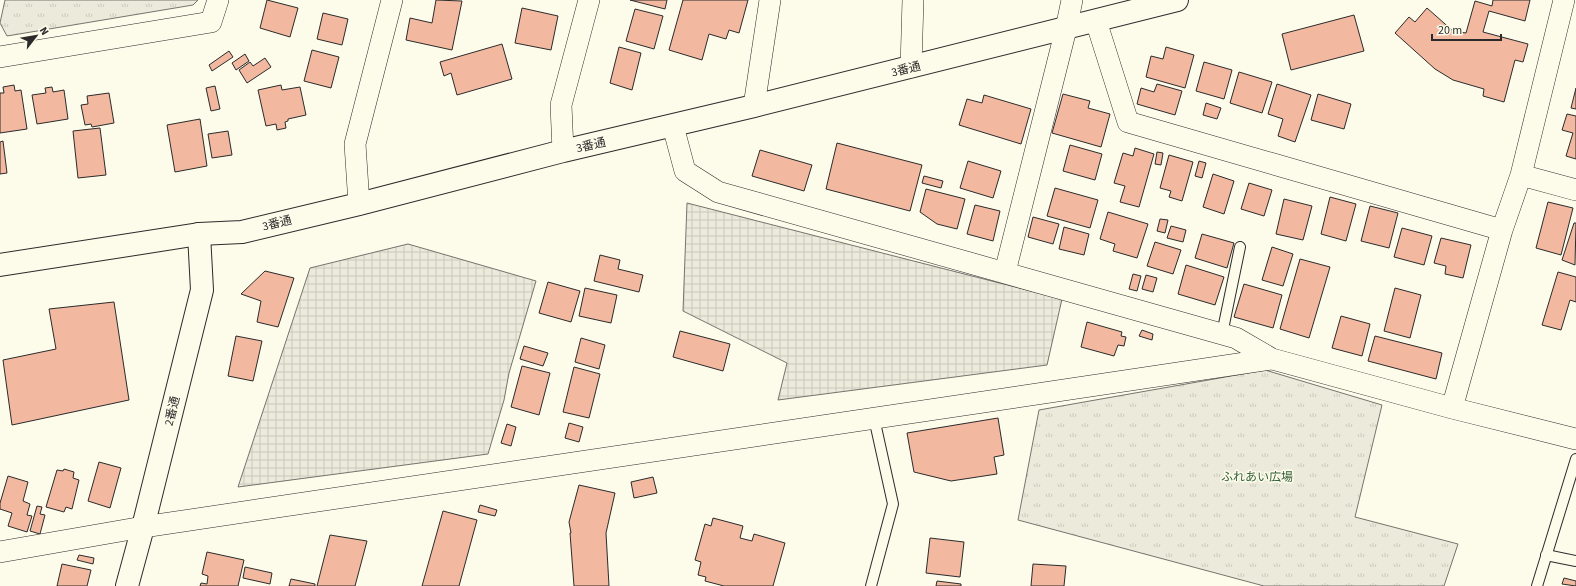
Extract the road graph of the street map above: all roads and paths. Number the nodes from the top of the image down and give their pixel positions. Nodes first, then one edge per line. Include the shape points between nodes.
1 (218, 0) edge
2 (392, 0) edge
3 (589, 0) edge
4 (770, 0) edge
5 (913, 0) edge
6 (1072, 0) edge
7 (1177, 0) edge
8 (1564, 0) edge
9 (1096, 21) junction
10 (1066, 29) junction
11 (0, 57) edge
12 (911, 67) junction
13 (754, 106) junction
14 (673, 126) junction
15 (563, 151) junction
16 (1521, 175) junction
17 (1576, 190) edge
18 (359, 204) junction
19 (1502, 230) junction
20 (199, 234) junction
21 (1240, 247) dead end
22 (0, 265) edge
23 (1005, 272) junction
24 (1222, 334) junction
25 (1272, 359) junction
26 (1452, 408) junction
27 (874, 418) junction
28 (1576, 439) edge
29 (1576, 458) edge
30 (143, 527) junction
31 (0, 552) edge
32 (1546, 555) junction
33 (1576, 561) edge
34 (127, 586) edge
35 (871, 586) edge
36 (1537, 586) edge

1 - 11 street via 211,22
2 - 18 street via 355,144
3 - 15 street via 561,105
4 - 13 street
5 - 12 street
6 - 10 street
7 - 9 main road, 3番通
8 - 16 street
9 - 10 main road, 3番通
9 - 19 street via 1128,122
10 - 12 main road, 3番通
10 - 23 street
12 - 13 main road, 3番通
13 - 14 main road, 3番通
14 - 15 main road, 3番通
14 - 23 street via 684,171 718,192
15 - 18 main road, 3番通
16 - 17 street
16 - 19 street
18 - 20 main road, 3番通 via 242,232
19 - 26 street
20 - 22 main road, 3番通
20 - 30 main road, 2番通 via 202,290
21 - 24 lane
23 - 24 street
24 - 25 street via 1236,338
25 - 26 street
25 - 27 street
26 - 28 street
27 - 30 street
27 - 35 lane via 893,504
29 - 32 lane
30 - 31 street
30 - 34 main road, 2番通
32 - 33 lane
32 - 36 lane

